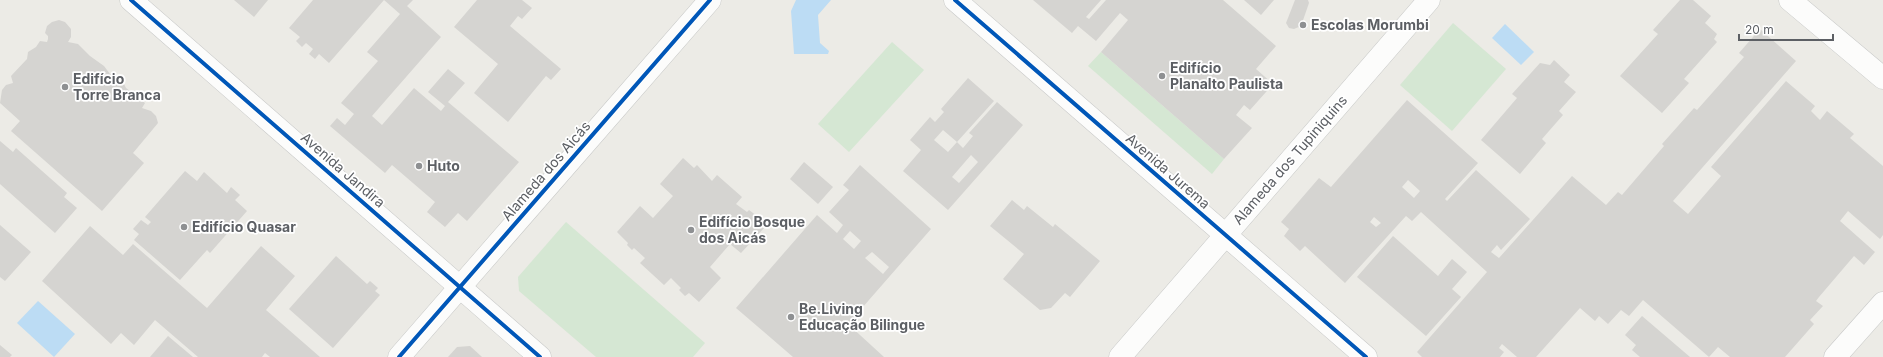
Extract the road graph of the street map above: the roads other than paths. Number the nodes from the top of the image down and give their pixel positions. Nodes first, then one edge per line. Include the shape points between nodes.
1 (131, 0) edge
2 (710, 0) edge
3 (955, 0) edge
4 (1429, 0) edge
5 (1790, 0) edge
6 (1883, 78) edge
7 (1225, 235) junction
8 (460, 288) junction
9 (1883, 303) edge
10 (399, 357) edge
11 (540, 357) edge
12 (1120, 357) edge
13 (1366, 357) edge
14 (1835, 357) edge

1 - 8 street, Avenida Jandira
2 - 8 street, Alameda dos Aicás
3 - 7 street, Avenida Jurema
4 - 7 street, Alameda dos Tupiniquins
5 - 6 street
7 - 12 street, Alameda dos Tupiniquins
7 - 13 street, Avenida Jurema
8 - 10 street, Alameda dos Aicás
8 - 11 street, Avenida Jandira
9 - 14 street

